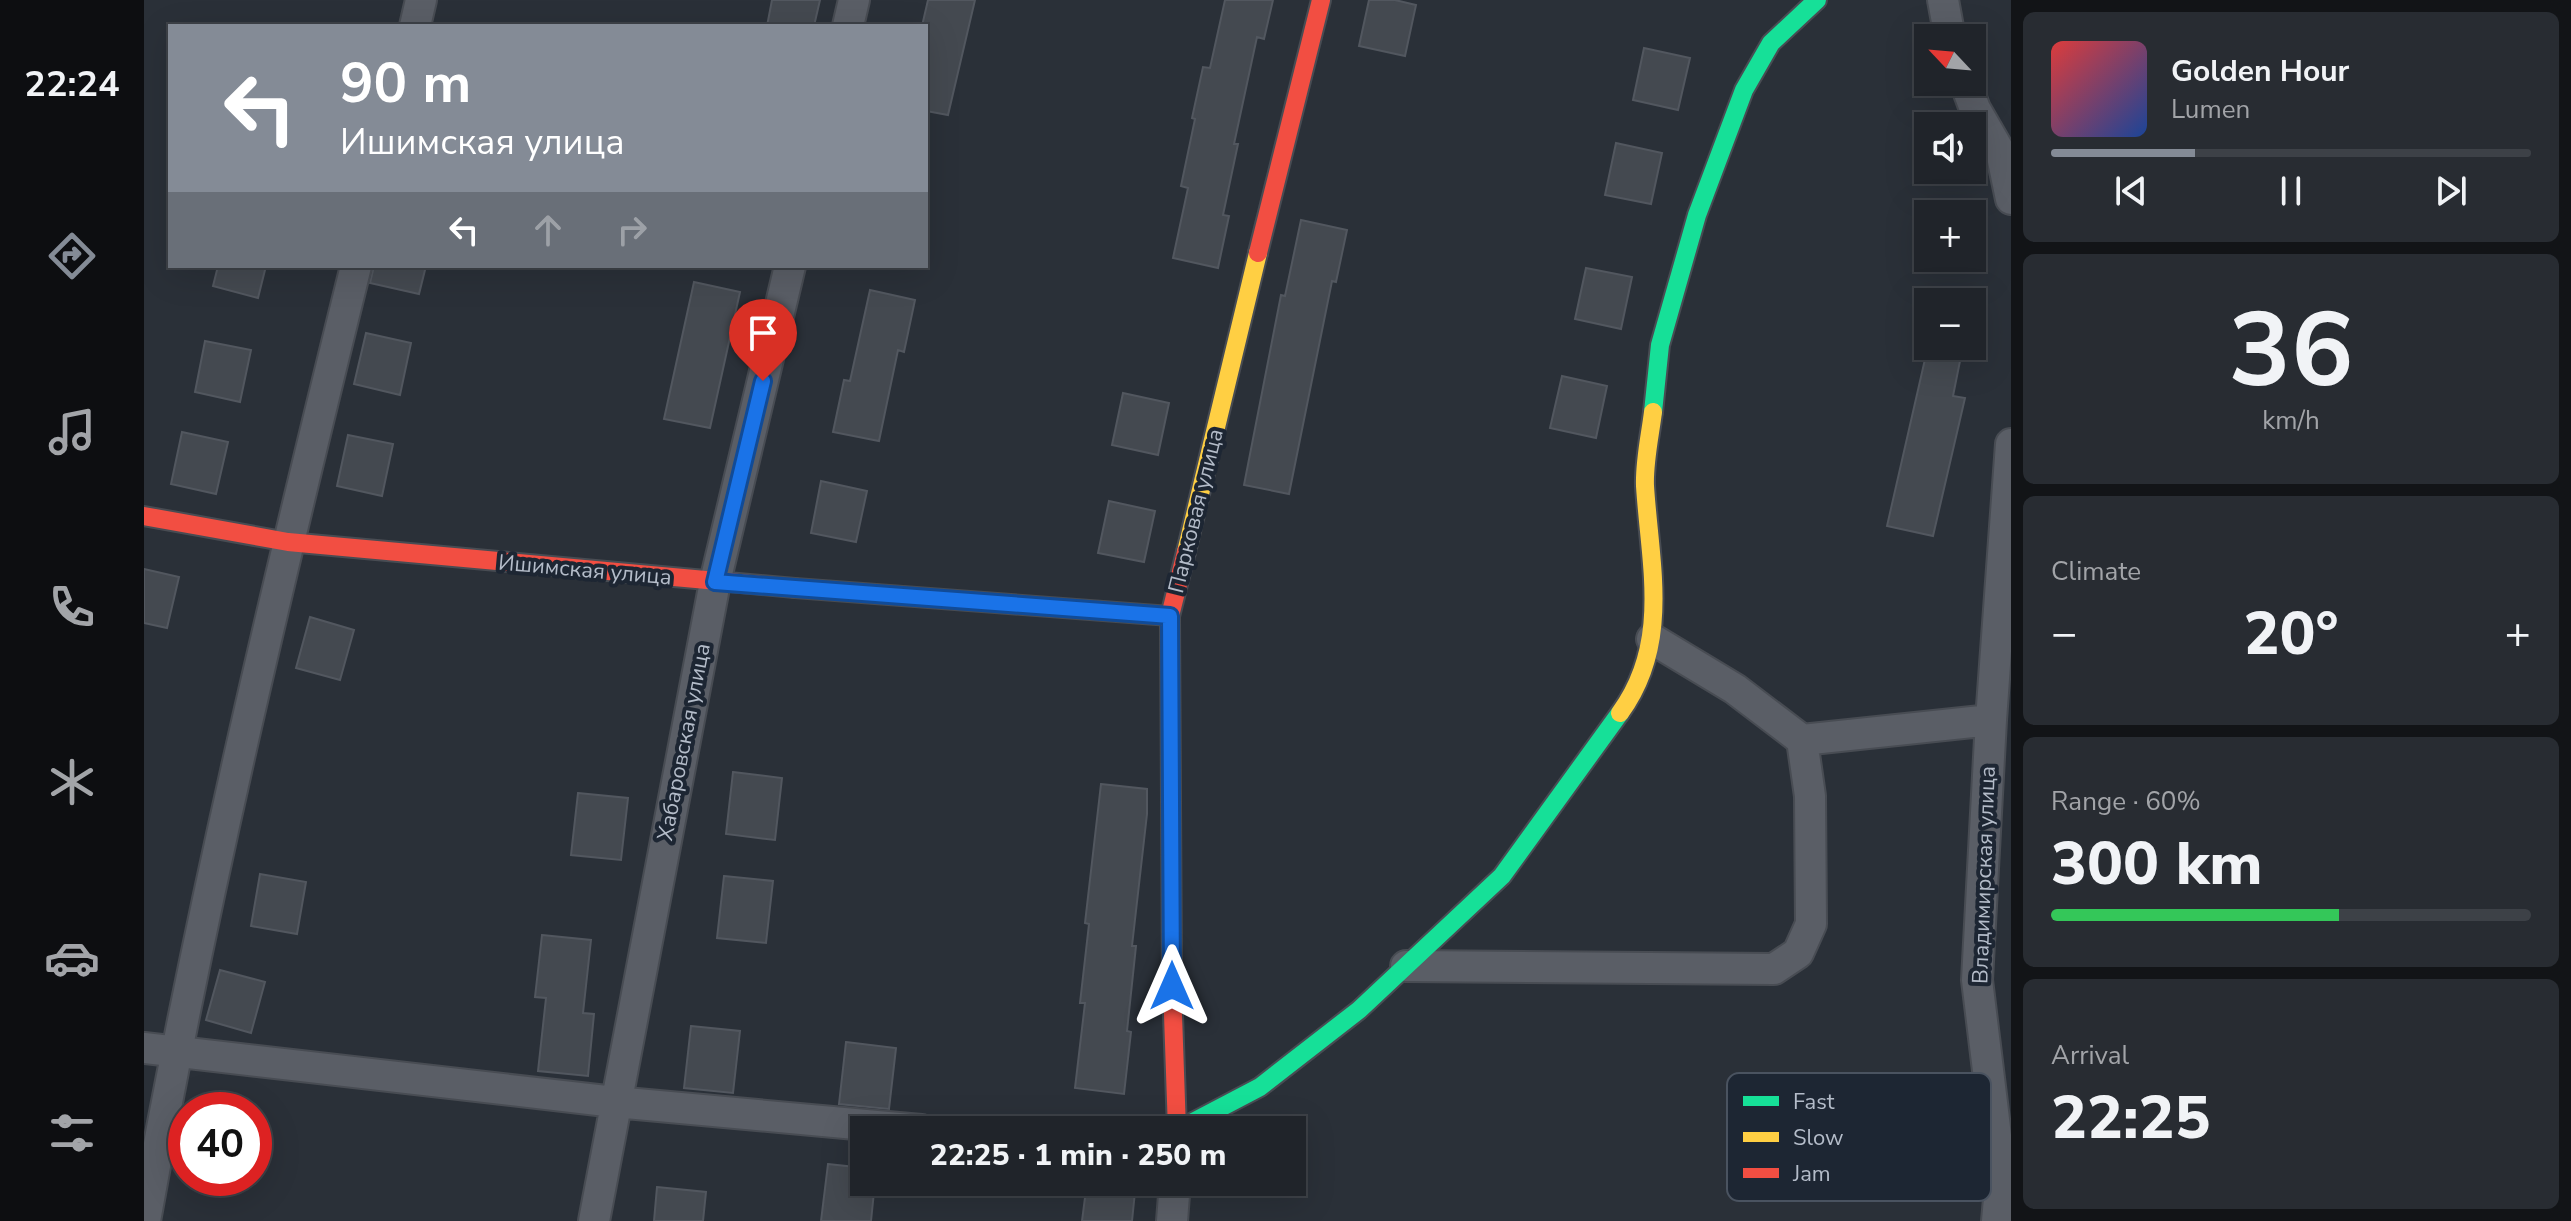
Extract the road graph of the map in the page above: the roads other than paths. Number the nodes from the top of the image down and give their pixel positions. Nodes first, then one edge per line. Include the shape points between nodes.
1 (421, 0) edge
2 (854, 0) edge
3 (1321, 0) edge
4 (1817, 0) edge
5 (1943, 0) edge
6 (415, 24) edge
7 (848, 24) edge
8 (1947, 24) edge
9 (1970, 96) edge
10 (2006, 153) edge
11 (2011, 199) edge
12 (356, 268) edge
13 (790, 268) edge
14 (2011, 444) edge
15 (144, 516) edge
16 (288, 542) junction
17 (715, 582) junction
18 (1170, 616) junction
19 (1652, 639) junction
20 (1991, 720) junction
21 (1802, 740) junction
22 (1406, 966) junction
23 (144, 1048) edge
24 (175, 1053) junction
25 (1988, 1073) edge
26 (1991, 1095) edge
27 (615, 1102) junction
28 (1177, 1116) edge
29 (1205, 1116) edge
30 (850, 1124) edge
31 (1174, 1196) edge
32 (1988, 1220) edge
33 (145, 1221) edge
34 (594, 1221) edge
35 (1172, 1221) edge

1 - 6 street
2 - 7 street
3 - 18 street, Парковая улица
4 - 19 street via 1771,43 1744,90 1697,215 1660,345 1645,482 1655,588
5 - 8 street
9 - 10 street
10 - 11 street
12 - 16 street
13 - 17 street, Хабаровская улица
14 - 20 street, Владимирская улица
15 - 16 street, Ишимская улица
16 - 17 street, Ишимская улица
16 - 24 street
17 - 18 street, Ишимская улица
17 - 27 street, Хабаровская улица
18 - 28 street, Парковая улица
19 - 21 street via 1735,689
19 - 22 street via 1630,699 1502,876
20 - 21 street
20 - 25 street, Владимирская улица via 1977,980
21 - 22 street via 1810,796 1811,924 1798,953 1774,969
22 - 29 street via 1260,1087
23 - 24 street
24 - 27 street
24 - 33 street
26 - 32 street, Владимирская улица via 2001,1177
27 - 30 street
27 - 34 street, Хабаровская улица
31 - 35 street

